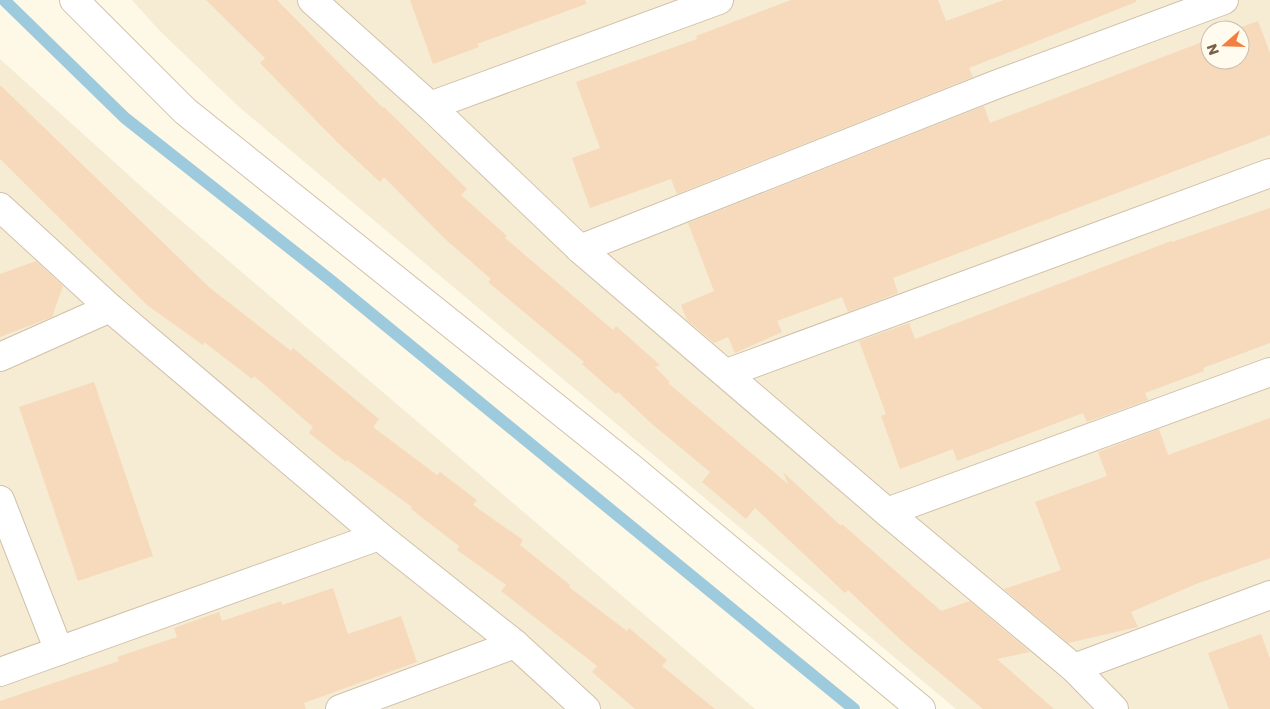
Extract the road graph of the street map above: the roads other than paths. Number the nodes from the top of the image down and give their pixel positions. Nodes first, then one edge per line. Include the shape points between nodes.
1 (74, 0) edge
2 (312, 0) edge
3 (719, 0) edge
4 (1224, 0) edge
5 (430, 106) junction
6 (1270, 173) edge
7 (0, 207) edge
8 (580, 249) junction
9 (110, 308) junction
10 (0, 357) edge
11 (1270, 372) edge
12 (727, 373) junction
13 (2, 511) edge
14 (887, 512) junction
15 (379, 536) junction
16 (1270, 594) edge
17 (515, 644) junction
18 (59, 651) junction
19 (1074, 668) junction
20 (0, 672) edge
21 (340, 709) edge
22 (586, 709) edge
23 (921, 709) edge
24 (1114, 709) edge

1 - 23 street via 185,111 630,467
2 - 5 street
3 - 5 street
4 - 8 street via 995,85
5 - 8 street
6 - 12 street
7 - 9 street
8 - 12 street
9 - 10 street
9 - 15 street
11 - 14 street
12 - 14 street
13 - 18 street
14 - 19 street
15 - 17 street
15 - 18 street
16 - 19 street
17 - 21 street
17 - 22 street
18 - 20 street
19 - 24 street

